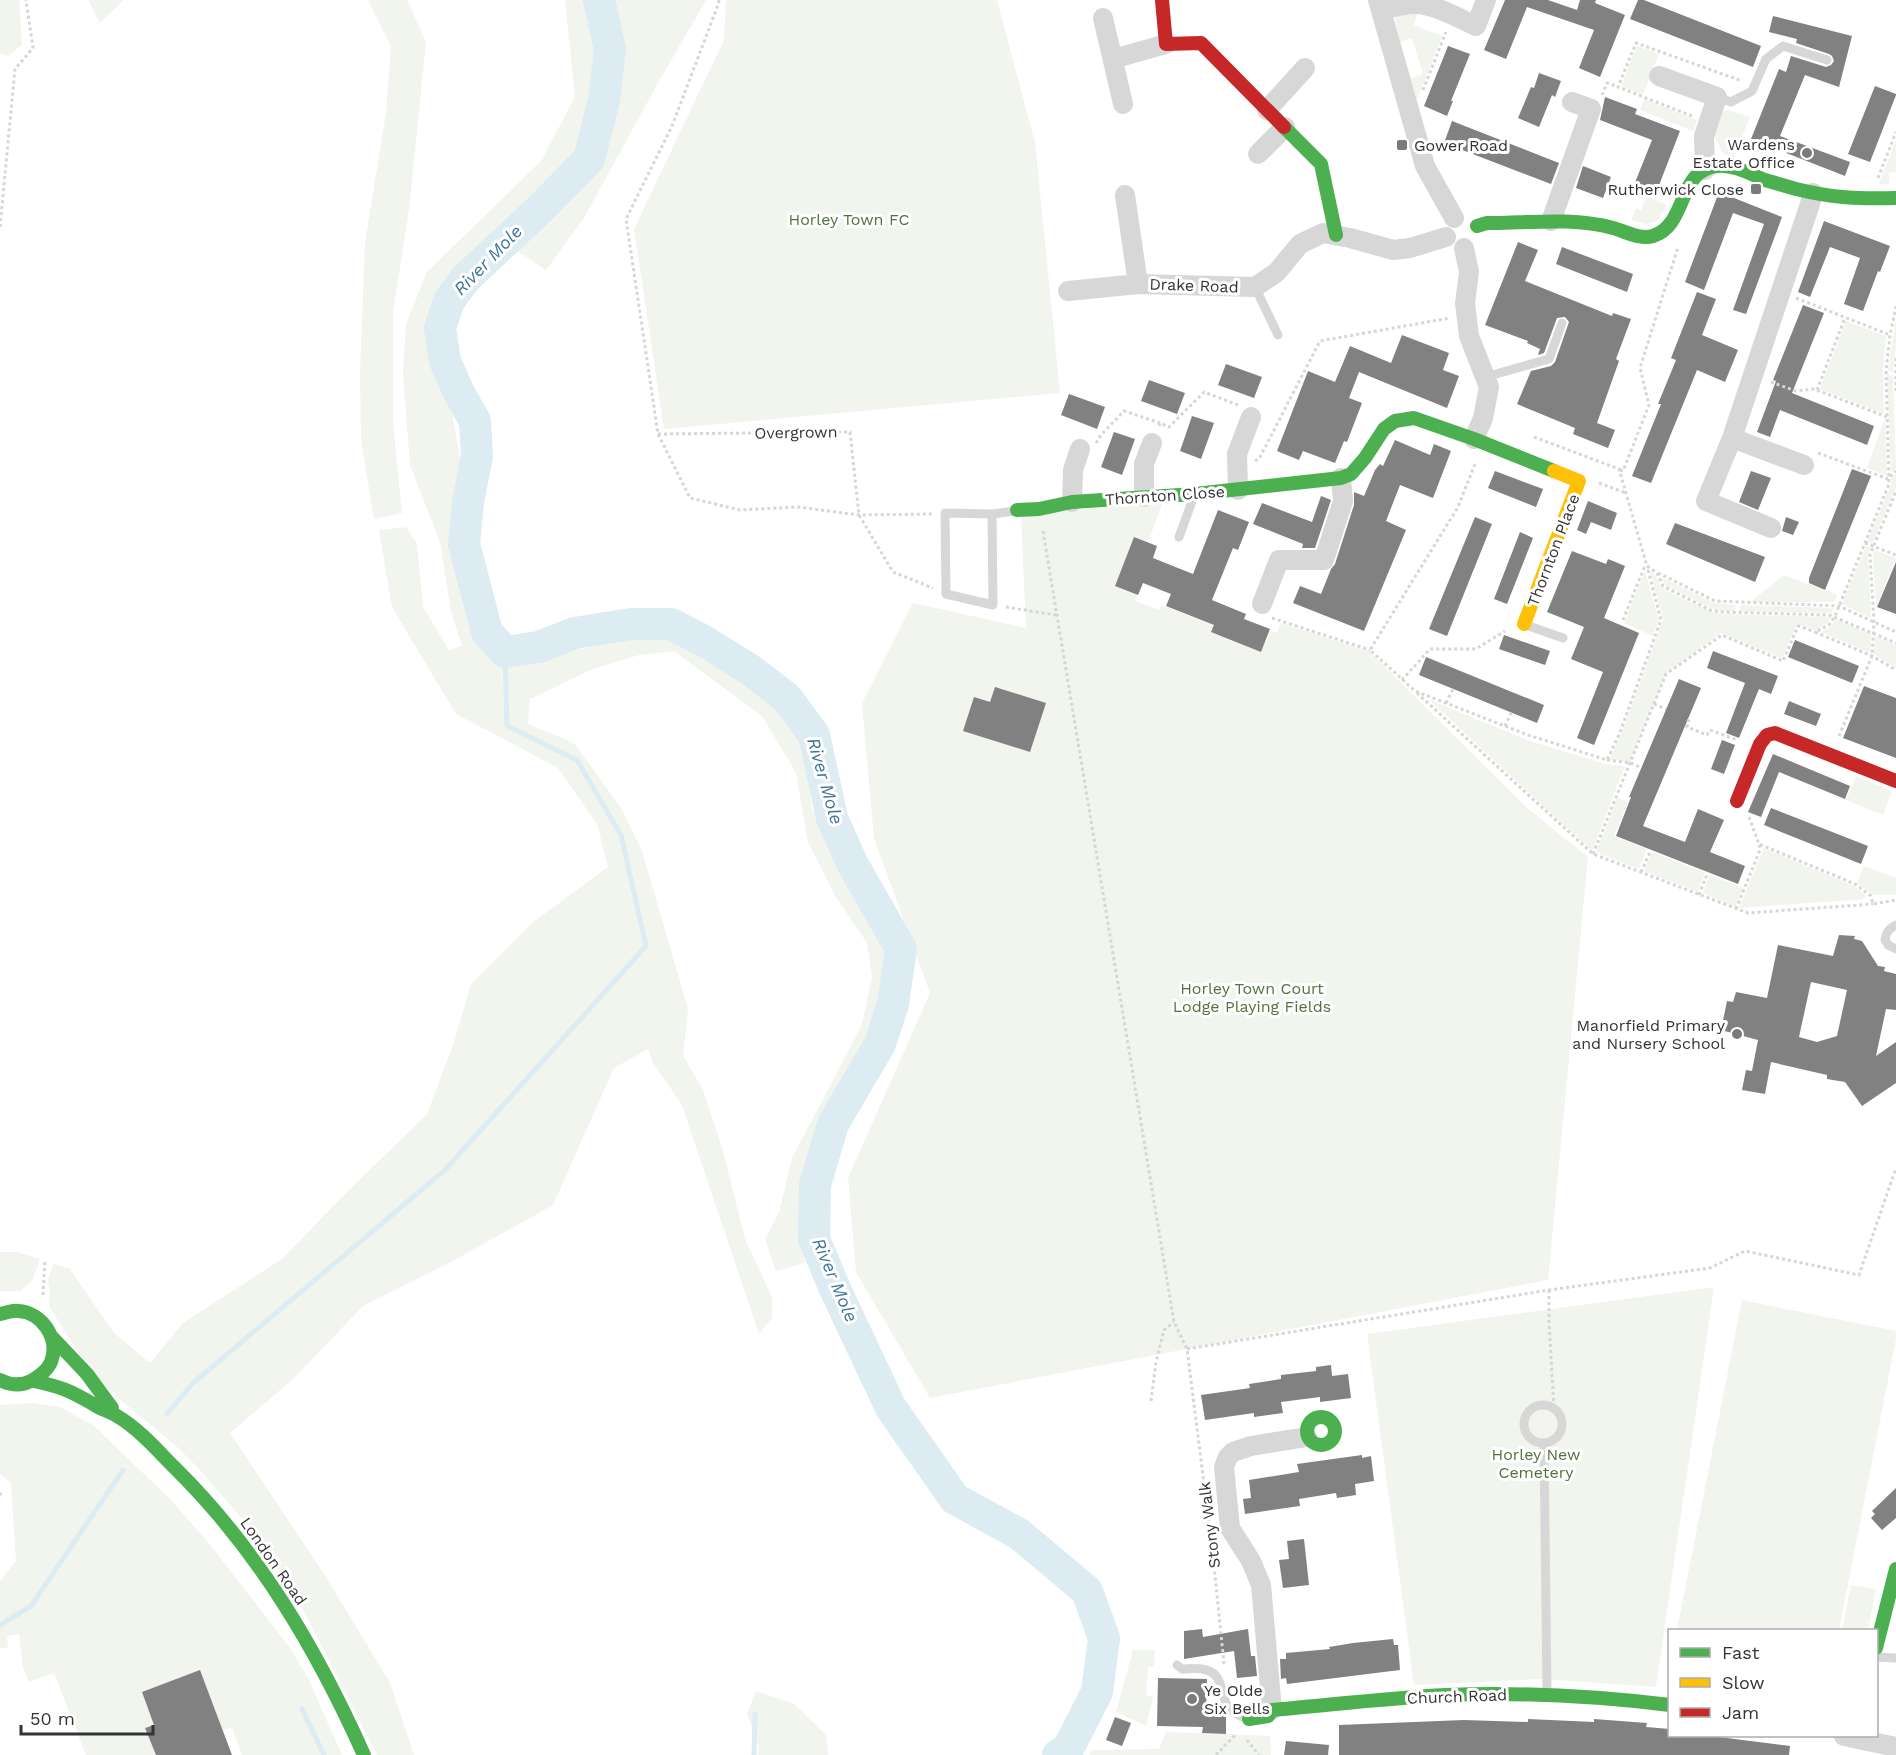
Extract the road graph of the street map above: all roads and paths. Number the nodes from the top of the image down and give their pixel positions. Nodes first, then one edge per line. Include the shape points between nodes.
1 (26, 0) edge
2 (719, 0) edge
3 (1162, 0) edge
4 (1486, 0) edge
5 (1380, 5) edge
6 (1453, 16) junction
7 (1103, 18) dead end
8 (1166, 44) junction
9 (1113, 59) junction
10 (1827, 60) dead end
11 (1305, 69) dead end
12 (1659, 76) dead end
13 (1716, 97) junction
14 (1572, 102) dead end
15 (1123, 104) dead end
16 (1267, 110) junction
17 (1412, 118) junction
18 (1285, 127) junction
19 (1896, 132) edge
20 (1258, 154) dead end
21 (1705, 170) junction
22 (1813, 193) junction
23 (1125, 195) dead end
24 (1870, 198) junction
25 (1896, 198) edge
26 (1454, 218) junction
27 (1551, 221) junction
28 (1477, 226) junction
29 (0, 227) edge
30 (1336, 235) junction
31 (1446, 237) junction
32 (1678, 248) dead end
33 (1464, 249) junction
34 (1138, 284) junction
35 (1255, 287) junction
36 (1068, 291) dead end
37 (1781, 291) junction
38 (1896, 306) edge
39 (1466, 316) junction
40 (1845, 318) junction
41 (1562, 323) dead end
42 (1278, 335) dead end
43 (1890, 335) junction
44 (1896, 358) edge
45 (1886, 371) junction
46 (1752, 375) junction
47 (1895, 375) edge
48 (1485, 377) junction
49 (1817, 390) junction
50 (1896, 394) edge
51 (1247, 412) joint
52 (1271, 417) dead end
53 (1887, 417) junction
54 (1279, 420) junction
55 (1160, 423) junction
56 (658, 434) junction
57 (1525, 434) dead end
58 (1732, 438) junction
59 (1479, 441) junction
60 (1152, 443) joint
61 (1080, 449) joint
62 (1803, 465) joint
63 (1619, 469) junction
64 (1237, 470) junction
65 (1896, 471) edge
66 (1341, 478) junction
67 (1888, 479) junction
68 (1592, 480) dead end
69 (1238, 490) junction
70 (1896, 491) edge
71 (1626, 493) junction
72 (1195, 494) junction
73 (1144, 496) junction
74 (1072, 502) junction
75 (1039, 509) junction
76 (1017, 510) joint
77 (945, 513) junction
78 (992, 514) junction
79 (859, 515) junction
80 (1771, 528) dead end
81 (1179, 537) dead end
82 (1865, 543) junction
83 (1873, 546) junction
84 (1896, 555) edge
85 (1647, 566) junction
86 (1657, 573) junction
87 (946, 594) junction
88 (1262, 604) joint
89 (993, 605) junction
90 (1839, 606) junction
91 (1057, 615) junction
92 (1835, 616) junction
93 (1623, 620) dead end
94 (1874, 622) junction
95 (1524, 624) junction
96 (1815, 632) junction
97 (1896, 632) edge
98 (1874, 633) junction
99 (1563, 638) dead end
100 (1896, 643) edge
101 (1370, 650) junction
102 (1872, 656) junction
103 (1896, 670) edge
104 (1402, 680) junction
105 (1453, 689) dead end
106 (1415, 691) junction
107 (1446, 703) junction
108 (1654, 704) junction
109 (1666, 709) dead end
110 (1511, 712) dead end
111 (1687, 720) dead end
112 (1505, 726) junction
113 (1758, 748) junction
114 (1831, 755) junction
115 (1607, 760) junction
116 (1631, 764) junction
117 (1641, 768) dead end
118 (1896, 781) edge
119 (1737, 801) joint
120 (1759, 844) junction
121 (1651, 850) dead end
122 (1593, 854) junction
123 (1641, 872) junction
124 (1708, 872) dead end
125 (1699, 895) junction
126 (1896, 900) edge
127 (1873, 904) junction
128 (1736, 909) junction
129 (1896, 925) edge
130 (1896, 949) edge
131 (1896, 1168) edge
132 (45, 1261) dead end
133 (44, 1290) dead end
134 (1550, 1290) junction
135 (0, 1314) edge
136 (1174, 1322) junction
137 (52, 1336) junction
138 (1187, 1349) junction
139 (0, 1380) edge
140 (27, 1383) junction
141 (1, 1395) edge
142 (1151, 1401) dead end
143 (1554, 1408) junction
144 (117, 1416) junction
145 (1308, 1437) dead end
146 (1544, 1444) junction
147 (1896, 1569) edge
148 (1878, 1639) edge
149 (1878, 1657) edge
150 (1896, 1658) edge
151 (1177, 1665) dead end
152 (1224, 1665) dead end
153 (1547, 1694) junction
154 (1668, 1705) edge
155 (1272, 1710) junction
156 (1249, 1719) joint
157 (1239, 1730) dead end
158 (1857, 1737) edge
159 (1896, 1747) edge
160 (364, 1755) edge
161 (1216, 1755) edge

1 - 29 path via 33,48 15,69
2 - 56 path via 672,126 626,219
3 - 8 street
4 - 6 street via 1476,26
5 - 6 street via 1418,4
5 - 17 street
6 - 17 path
7 - 9 street
8 - 9 street
8 - 16 street via 1201,43
9 - 15 street
10 - 13 lane via 1783,46 1766,59 1752,92 1731,102
11 - 16 street
12 - 13 street
13 - 21 street via 1704,136
14 - 27 street via 1591,109
16 - 18 street
17 - 26 street via 1425,166
18 - 20 street
18 - 30 street via 1321,164
19 - 24 path
21 - 22 street via 1718,166
21 - 27 street via 1694,176 1674,221 1663,233 1635,236 1610,226
22 - 24 street
22 - 37 street
23 - 34 street
24 - 25 street
26 - 28 street via 1465,216
26 - 31 street via 1446,226
27 - 28 street
28 - 33 street via 1476,240
30 - 31 street via 1393,250 1410,249
30 - 35 street, Drake Road via 1323,232 1300,244 1277,272
31 - 33 street via 1453,246
32 - 63 path via 1640,368 1649,405 1623,471
33 - 39 street via 1469,272
34 - 35 street, Drake Road
34 - 36 street, Drake Road
35 - 42 lane
37 - 40 path
37 - 46 street
38 - 43 path
39 - 48 street via 1469,336
39 - 54 path via 1320,341
40 - 43 path
40 - 49 path
41 - 48 lane via 1549,358
43 - 45 path
44 - 47 path
45 - 47 path
45 - 53 path
46 - 49 path via 1796,391
46 - 58 street
47 - 50 path
48 - 59 street via 1489,387
49 - 53 path
51 - 55 path via 1204,392 1169,427
51 - 64 street, Thornton Close
52 - 54 path
53 - 67 path
54 - 64 path via 1259,459
55 - 60 path
55 - 61 path via 1124,411 1097,443 1084,440
56 - 79 path via 690,498 740,510 798,507
56 - 79 path, Overgrown via 850,432
57 - 63 path
58 - 62 street
58 - 80 street via 1706,501
59 - 66 street, Thornton Place via 1414,418 1395,421 1384,429 1351,474
59 - 95 street, Thornton Place via 1580,481
59 - 101 path via 1458,507
60 - 73 street via 1144,464
61 - 74 street via 1073,470
62 - 67 path via 1807,467 1814,451
63 - 71 path
64 - 69 street, Thornton Close
65 - 67 path
66 - 69 street
66 - 88 street via 1343,501 1324,561 1279,560
67 - 82 path
68 - 71 path
69 - 72 street, Thornton Close
70 - 83 path
71 - 85 path
72 - 73 street, Thornton Close
72 - 81 lane
73 - 74 street, Thornton Close
74 - 75 street, Thornton Close
75 - 76 street, Thornton Close
75 - 91 path, Stony Walk
76 - 78 lane
77 - 78 lane
77 - 79 path
77 - 87 lane
78 - 89 lane
79 - 87 path via 893,572
82 - 83 path
82 - 90 path
83 - 84 path
83 - 94 path via 1870,555
85 - 86 path
85 - 93 path
85 - 115 path via 1661,620
86 - 90 path via 1722,603
86 - 92 path via 1663,586 1710,610
87 - 89 lane
88 - 101 path via 1263,615
89 - 91 path
90 - 92 path
90 - 94 path
91 - 136 path, Stony Walk
92 - 96 path via 1829,625
92 - 98 path
94 - 97 path
94 - 98 path
95 - 99 lane
95 - 104 path via 1502,631 1476,649 1430,649
96 - 102 path
96 - 108 path via 1797,626 1783,660 1722,635 1666,674
98 - 100 path
98 - 102 path
101 - 104 path
102 - 103 path
102 - 114 path
104 - 106 path
105 - 107 path
106 - 107 path
106 - 122 path
107 - 112 path
108 - 109 path
108 - 116 path
110 - 112 path
111 - 113 path via 1687,727 1707,735 1710,730
112 - 115 path
113 - 114 street via 1767,735 1775,733
113 - 119 street
114 - 118 street
115 - 116 path
116 - 117 path
116 - 122 path
119 - 120 path via 1744,804
120 - 127 path via 1855,884 1871,896
120 - 128 path via 1761,850
121 - 123 path
122 - 123 path
123 - 125 path
124 - 125 path
125 - 128 path
126 - 127 path
127 - 128 path via 1748,914
129 - 130 lane via 1889,928 1885,940
131 - 134 path via 1859,1275 1744,1251 1710,1268
132 - 133 path
134 - 138 path
134 - 143 path
135 - 137 street, London Road via 12,1310 33,1314
136 - 138 path, Stony Walk
136 - 142 path via 1164,1330
137 - 140 street via 51,1362 44,1373
137 - 144 street, London Road via 102,1392
138 - 152 path, Stony Walk
139 - 140 street, London Road via 6,1384
140 - 141 lane
140 - 144 street, London Road via 53,1384
143 - 146 lane via 1562,1419 1562,1432 1553,1442
143 - 146 lane via 1536,1406 1525,1420 1529,1437
144 - 160 street, London Road via 200,1491 231,1527 301,1629 328,1676
145 - 155 street via 1233,1452 1224,1467 1230,1528 1261,1584
146 - 153 lane
147 - 148 street
149 - 150 lane
151 - 156 lane via 1214,1673 1227,1705 1234,1714
153 - 154 street, Church Road
153 - 155 street, Church Road via 1414,1697
155 - 156 street, Church Road via 1268,1716
157 - 161 path
158 - 159 street

